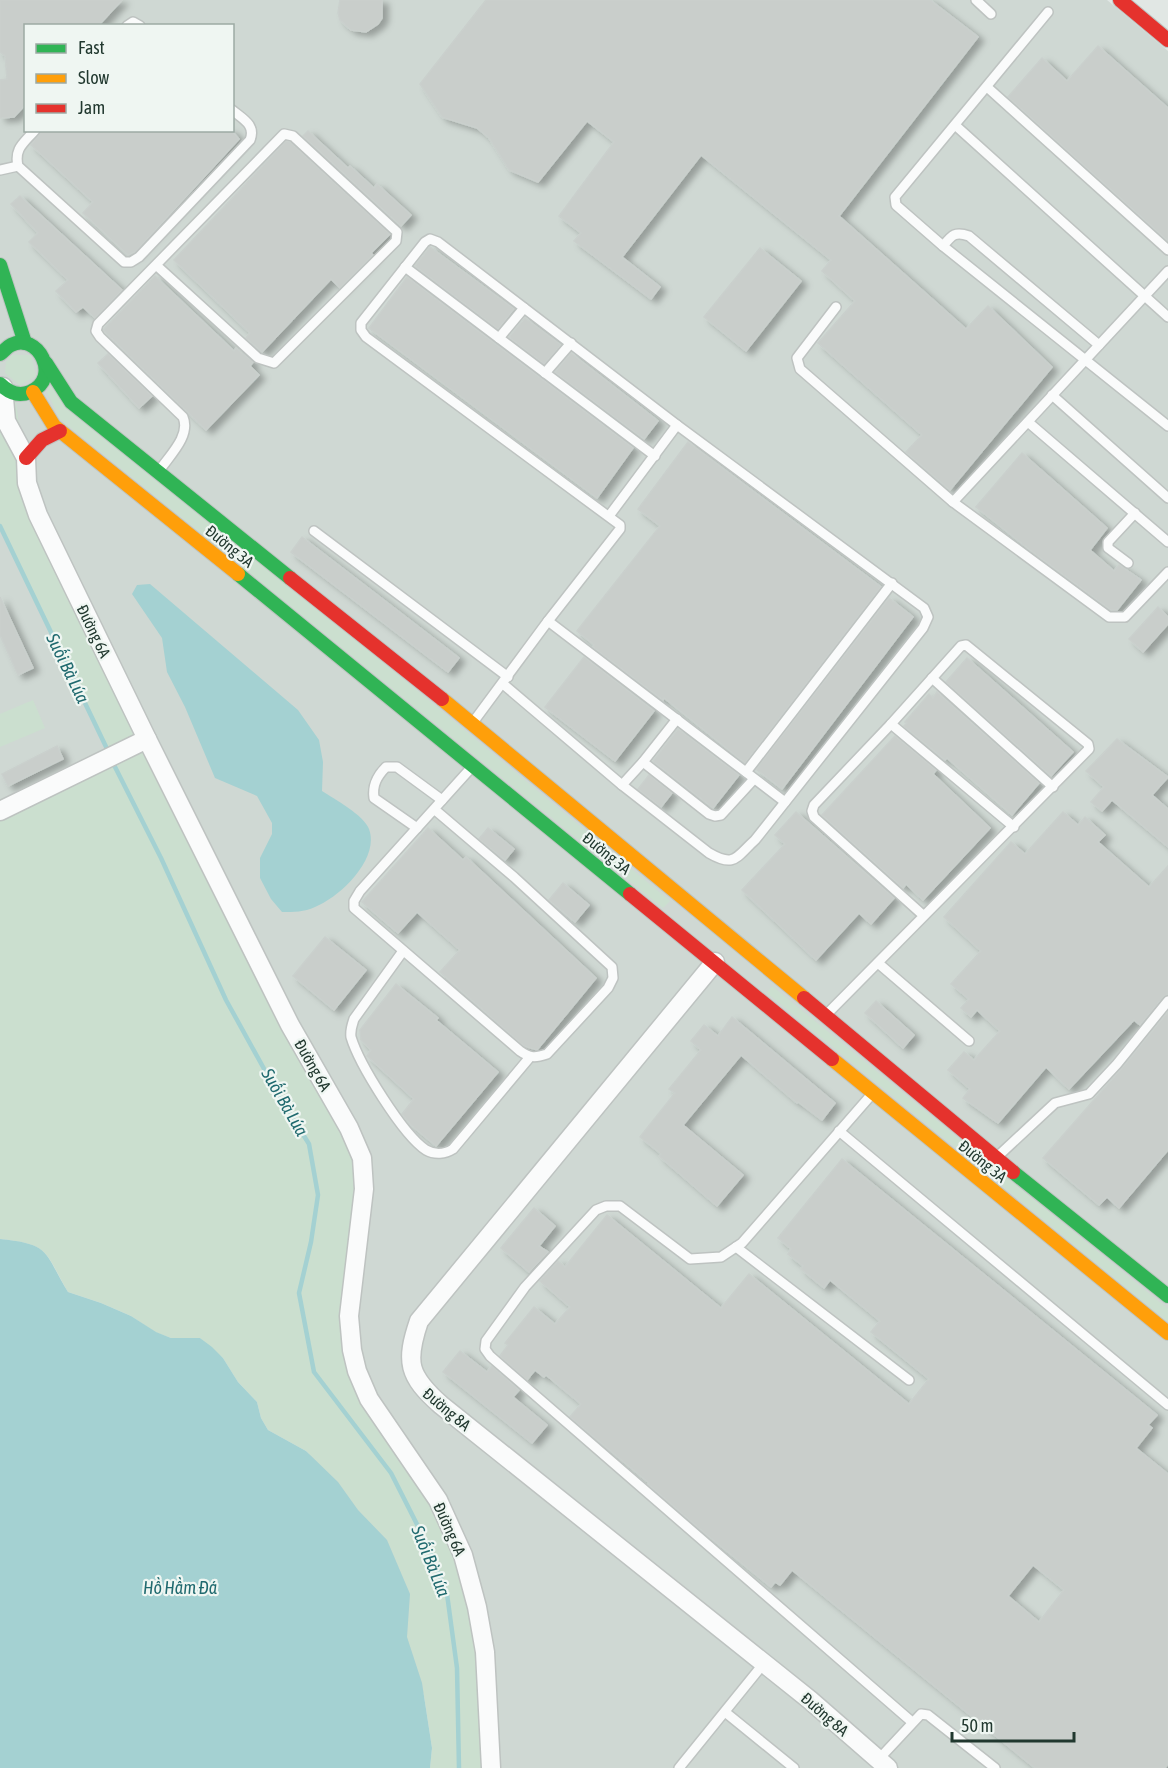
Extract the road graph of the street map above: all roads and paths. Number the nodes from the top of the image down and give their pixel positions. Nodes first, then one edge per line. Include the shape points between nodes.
1 (976, 0) edge
2 (1120, 0) edge
3 (1048, 12) dead end
4 (991, 14) dead end
5 (1168, 40) edge
6 (987, 87) junction
7 (234, 112) edge
8 (955, 125) junction
9 (33, 132) edge
10 (18, 166) junction
11 (0, 170) edge
12 (943, 246) junction
13 (1168, 250) edge
14 (0, 265) edge
15 (156, 265) junction
16 (405, 267) junction
17 (1168, 271) edge
18 (1144, 296) junction
19 (836, 307) dead end
20 (524, 308) junction
21 (1168, 318) edge
22 (498, 338) junction
23 (25, 343) junction
24 (571, 344) junction
25 (1099, 345) junction
26 (0, 352) edge
27 (1086, 359) junction
28 (46, 363) junction
29 (545, 373) junction
30 (2, 386) edge
31 (33, 392) junction
32 (1052, 395) junction
33 (1028, 422) junction
34 (677, 425) junction
35 (1168, 426) edge
36 (60, 431) junction
37 (655, 456) junction
38 (26, 458) junction
39 (158, 473) junction
40 (1168, 498) edge
41 (953, 502) junction
42 (1134, 513) junction
43 (609, 516) junction
44 (314, 531) dead end
45 (1168, 542) edge
46 (1128, 563) dead end
47 (1168, 572) edge
48 (892, 584) junction
49 (548, 621) junction
50 (933, 678) junction
51 (505, 681) junction
52 (676, 719) junction
53 (472, 723) junction
54 (891, 724) junction
55 (140, 743) junction
56 (643, 762) junction
57 (473, 766) junction
58 (746, 772) junction
59 (754, 779) junction
60 (622, 785) junction
61 (1053, 787) junction
62 (442, 800) junction
63 (784, 802) junction
64 (434, 809) junction
65 (0, 811) edge
66 (1014, 826) junction
67 (417, 828) junction
68 (924, 915) junction
69 (732, 941) junction
70 (403, 951) junction
71 (715, 962) junction
72 (878, 963) junction
73 (1168, 1001) edge
74 (825, 1017) junction
75 (969, 1041) dead end
76 (530, 1057) junction
77 (873, 1092) junction
78 (839, 1131) junction
79 (996, 1158) junction
80 (736, 1247) junction
81 (1168, 1296) edge
82 (1168, 1333) edge
83 (909, 1380) dead end
84 (1168, 1406) edge
85 (764, 1663) junction
86 (725, 1712) junction
87 (912, 1722) junction
88 (883, 1764) edge
89 (491, 1768) edge
90 (679, 1768) edge
91 (794, 1768) edge
92 (994, 1768) edge

1 - 4 lane
2 - 5 street
3 - 6 lane
6 - 8 lane
6 - 13 lane
7 - 10 lane via 251,127 250,140 131,262 124,261
8 - 12 lane via 895,198 900,210
8 - 18 lane
9 - 10 lane via 18,150
10 - 11 lane
12 - 25 lane via 953,234 969,236
12 - 27 lane
14 - 23 street
15 - 15 lane via 284,134 293,136 397,232 396,242 274,363 258,358
15 - 39 lane via 98,324 96,331 183,417 186,432
16 - 20 lane via 430,238
16 - 22 lane
16 - 43 lane via 361,323 366,337
17 - 18 lane
18 - 21 lane
18 - 25 lane
19 - 41 lane via 797,358 800,369
20 - 22 lane
20 - 24 lane
22 - 29 lane
23 - 26 street via 12,344
23 - 28 street, Đường 3A via 39,350
24 - 29 lane
24 - 34 lane
25 - 27 lane
27 - 32 lane
27 - 35 lane
28 - 31 street via 44,380
28 - 39 street, Đường 3A via 71,402
29 - 37 lane
30 - 31 street via 14,394
30 - 38 street, Đường 6A via 6,421
31 - 36 street, Đường 3A
32 - 33 lane
32 - 40 lane
33 - 41 lane
33 - 42 lane
34 - 37 lane
34 - 48 lane
36 - 38 street via 42,440
36 - 57 street, Đường 3A
37 - 43 lane
38 - 55 street, Đường 6A via 27,483 35,508
39 - 53 street, Đường 3A
41 - 47 lane via 1109,616 1125,617
42 - 45 lane
42 - 46 lane via 1108,542 1108,548
43 - 49 lane via 620,529
44 - 51 lane
48 - 58 lane
48 - 63 lane via 924,608 928,617 923,628
49 - 51 lane
49 - 52 lane
50 - 54 lane
50 - 61 lane
50 - 61 lane via 961,646 969,646 1088,744 1086,754
51 - 53 lane
51 - 60 lane
52 - 56 lane
52 - 58 lane
53 - 69 street, Đường 3A
54 - 66 lane
54 - 68 lane via 812,811 814,817
55 - 65 street
55 - 89 street, Đường 6A via 362,1158 364,1189 349,1316 352,1350 369,1399 438,1500 463,1555 485,1652
56 - 59 lane via 715,816 721,815
56 - 60 lane
57 - 62 lane
57 - 71 street, Đường 3A
58 - 59 lane
59 - 63 lane
60 - 63 lane via 722,861 733,860 755,840
61 - 66 lane
62 - 64 lane
62 - 67 lane via 397,767 386,767 379,774 374,798
64 - 67 lane
64 - 76 lane via 612,967 613,978 608,988 547,1054
66 - 68 lane
67 - 70 lane via 354,901 354,908
68 - 72 lane
69 - 71 street
69 - 74 street, Đường 3A
70 - 76 lane
70 - 76 lane via 350,1029 359,1056 398,1123 427,1151 440,1154 453,1149
71 - 77 street, Đường 3A
71 - 85 street, Đường 8A via 419,1321 411,1344 411,1367 421,1388 441,1405
72 - 74 lane
72 - 75 lane
73 - 79 lane via 1089,1094 1055,1103
74 - 79 street, Đường 3A
77 - 78 lane
77 - 82 street, Đường 3A
78 - 80 lane
78 - 84 lane
79 - 81 street, Đường 3A
80 - 83 lane
80 - 87 lane via 721,1257 690,1258 620,1206 596,1210 525,1287 486,1341 485,1349
85 - 86 lane
85 - 88 street, Đường 8A
86 - 90 lane
86 - 91 lane
87 - 88 lane
87 - 92 lane via 921,1714 928,1715

